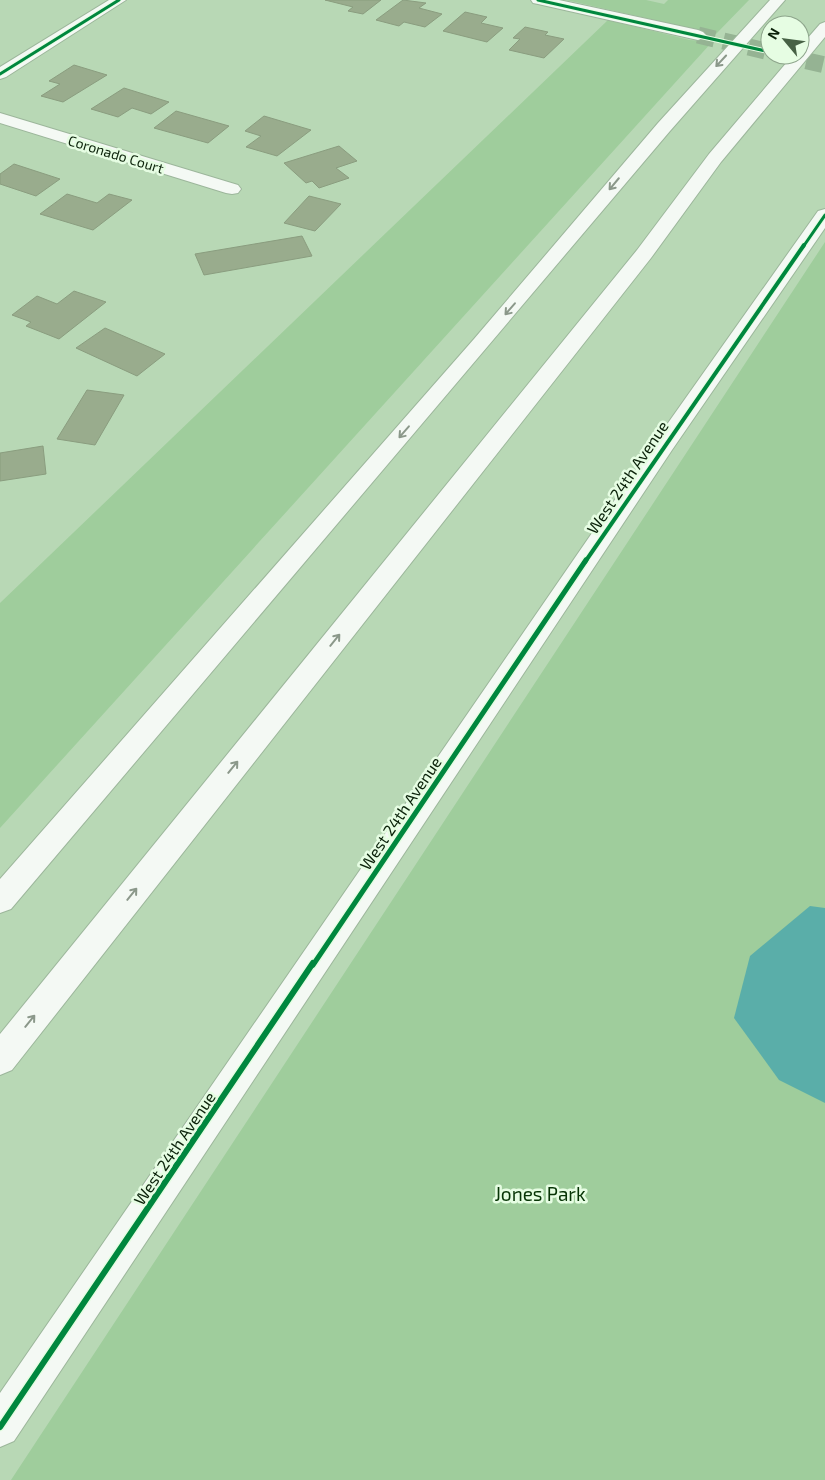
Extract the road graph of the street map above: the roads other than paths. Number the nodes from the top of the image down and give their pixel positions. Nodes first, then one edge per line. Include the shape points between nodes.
1 (119, 0) edge
2 (538, 0) edge
3 (778, 0) edge
4 (825, 27) edge
5 (698, 35) tunnel mouth
6 (0, 74) edge
7 (0, 118) edge
8 (232, 189) dead end
9 (825, 215) edge
10 (0, 900) edge
11 (0, 1059) edge
12 (0, 1427) edge

1 - 6 main road
2 - 5 main road
3 -> 10 main road via 638,155 536,279
11 -> 4 main road via 644,254 714,158
7 - 8 main road, Coronado Court
9 - 12 main road, West 24th Avenue via 659,453

